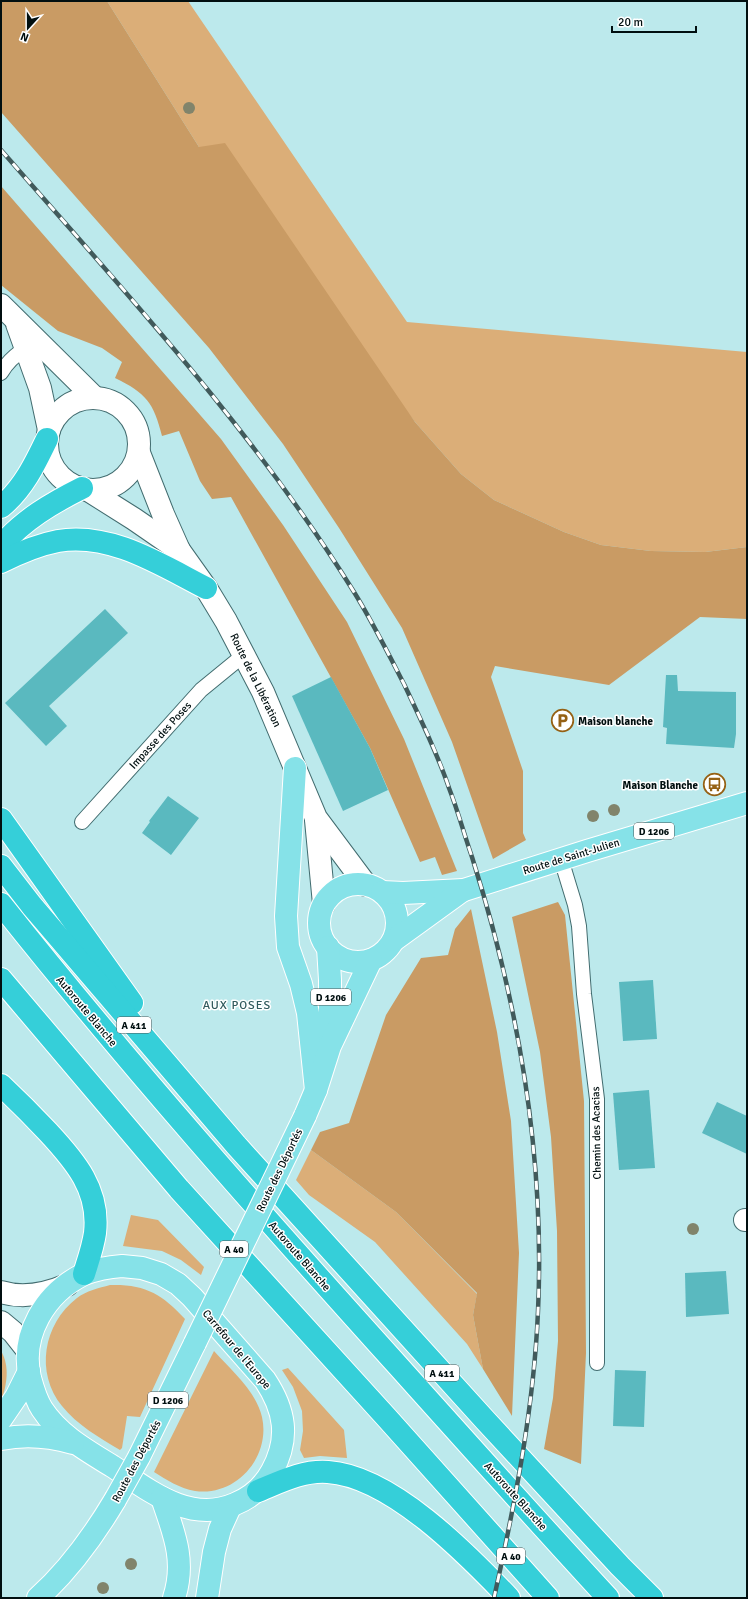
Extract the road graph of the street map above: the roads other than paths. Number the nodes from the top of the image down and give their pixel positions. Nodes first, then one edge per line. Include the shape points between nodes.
1 (8, 312) edge
2 (26, 348) junction
3 (1, 373) edge
4 (95, 398) junction
5 (48, 434) junction
6 (139, 453) junction
7 (85, 489) junction
8 (1, 507) edge
9 (1, 546) edge
10 (179, 550) junction
11 (1, 562) edge
12 (206, 588) junction
13 (245, 654) junction
14 (295, 768) junction
15 (747, 803) edge
16 (316, 818) junction
17 (1, 819) edge
18 (82, 822) dead end
19 (561, 859) junction
20 (1, 866) edge
21 (374, 888) junction
22 (464, 890) junction
23 (1, 904) edge
24 (324, 904) junction
25 (394, 940) junction
26 (328, 947) junction
27 (370, 960) junction
28 (1, 979) edge
29 (330, 1046) junction
30 (1, 1085) edge
31 (316, 1090) junction
32 (236, 1145) junction
33 (76, 1280) junction
34 (1, 1292) edge
35 (1, 1322) edge
36 (29, 1361) junction
37 (597, 1363) dead end
38 (1, 1419) edge
39 (1, 1439) edge
40 (79, 1445) junction
41 (258, 1491) junction
42 (162, 1498) junction
43 (230, 1507) junction
44 (38, 1598) edge
45 (174, 1598) edge
46 (207, 1598) edge
47 (509, 1598) edge
48 (548, 1598) edge
49 (608, 1598) edge
50 (652, 1598) edge

1 - 2 main road, Route de la Libération
1 - 4 main road, Route de la Libération
2 - 3 lane via 14,356
2 - 5 main road, Route de la Libération via 40,388
4 - 5 main road, Route de la Libération via 78,400 63,408 52,422
4 - 6 main road, Route de la Libération via 111,400 130,415 140,437
5 - 7 main road, Route de la Libération via 50,460 58,473 69,483
5 - 8 highway via 26,479 13,498
6 - 7 main road, Route de la Libération via 131,470 118,483 107,488
6 - 10 main road, Route de la Libération
7 - 9 highway via 36,514 12,533
7 - 10 main road, Route de la Libération
10 - 12 main road, Route de la Libération
11 - 12 highway via 21,552 59,541 99,542 137,554
12 - 13 main road, Route de la Libération
13 - 14 main road, Route de la Libération
13 - 18 lane, Impasse des Poses via 201,690
14 - 16 main road, Route de la Libération
14 - 31 main road via 286,932 290,954 305,998
15 - 19 main road, Route de Saint-Julien / D 1206
16 - 21 main road, Route de la Libération
16 - 24 main road, Route de la Libération
17 - 32 highway
19 - 22 main road, Route de Saint-Julien / D 1206
19 - 37 lane, Chemin des Acacias via 579,926 584,994 597,1099
20 - 32 highway, A 411 via 32,906
21 - 22 main road, Route de Saint-Julien / D 1206 via 403,893
21 - 24 main road via 349,885 332,895
21 - 25 main road via 388,898 396,913 397,931
22 - 25 main road, Route de Saint-Julien / D 1206
23 - 49 highway, Autoroute Blanche via 70,991 158,1094 323,1282
24 - 26 main road via 319,926
25 - 27 main road via 382,954
26 - 27 main road via 347,960
26 - 29 main road, Route des Déportés / D 1206
27 - 29 main road, Route des Déportés / D 1206
28 - 48 highway, A 40 via 179,1189
29 - 31 main road, Route des Déportés / D 1206
30 - 33 highway via 66,1151 86,1181 95,1215 95,1233
31 - 44 main road, Route des Déportés / D 1206, bridge via 139,1457 84,1549
32 - 50 highway, A 411 via 485,1420
33 - 34 main road via 53,1292 38,1295 22,1296
33 - 36 main road, Carrefour de l'Europe via 52,1298 40,1313 32,1331
33 - 41 main road, Carrefour de l'Europe via 103,1268 122,1266 142,1268 161,1274 178,1284 192,1297 265,1380 275,1394 284,1428 277,1462
35 - 36 main road via 13,1332
36 - 38 main road via 16,1397
36 - 40 main road, Carrefour de l'Europe via 33,1390 41,1408 52,1424
39 - 40 main road via 36,1436
40 - 42 main road, Carrefour de l'Europe
41 - 43 main road, Carrefour de l'Europe
41 - 47 highway via 301,1474 314,1472 340,1474 364,1482 386,1493 430,1523 452,1541
42 - 43 main road, Carrefour de l'Europe via 178,1506 195,1510
42 - 45 main road via 180,1561
43 - 46 main road via 220,1529 214,1552

